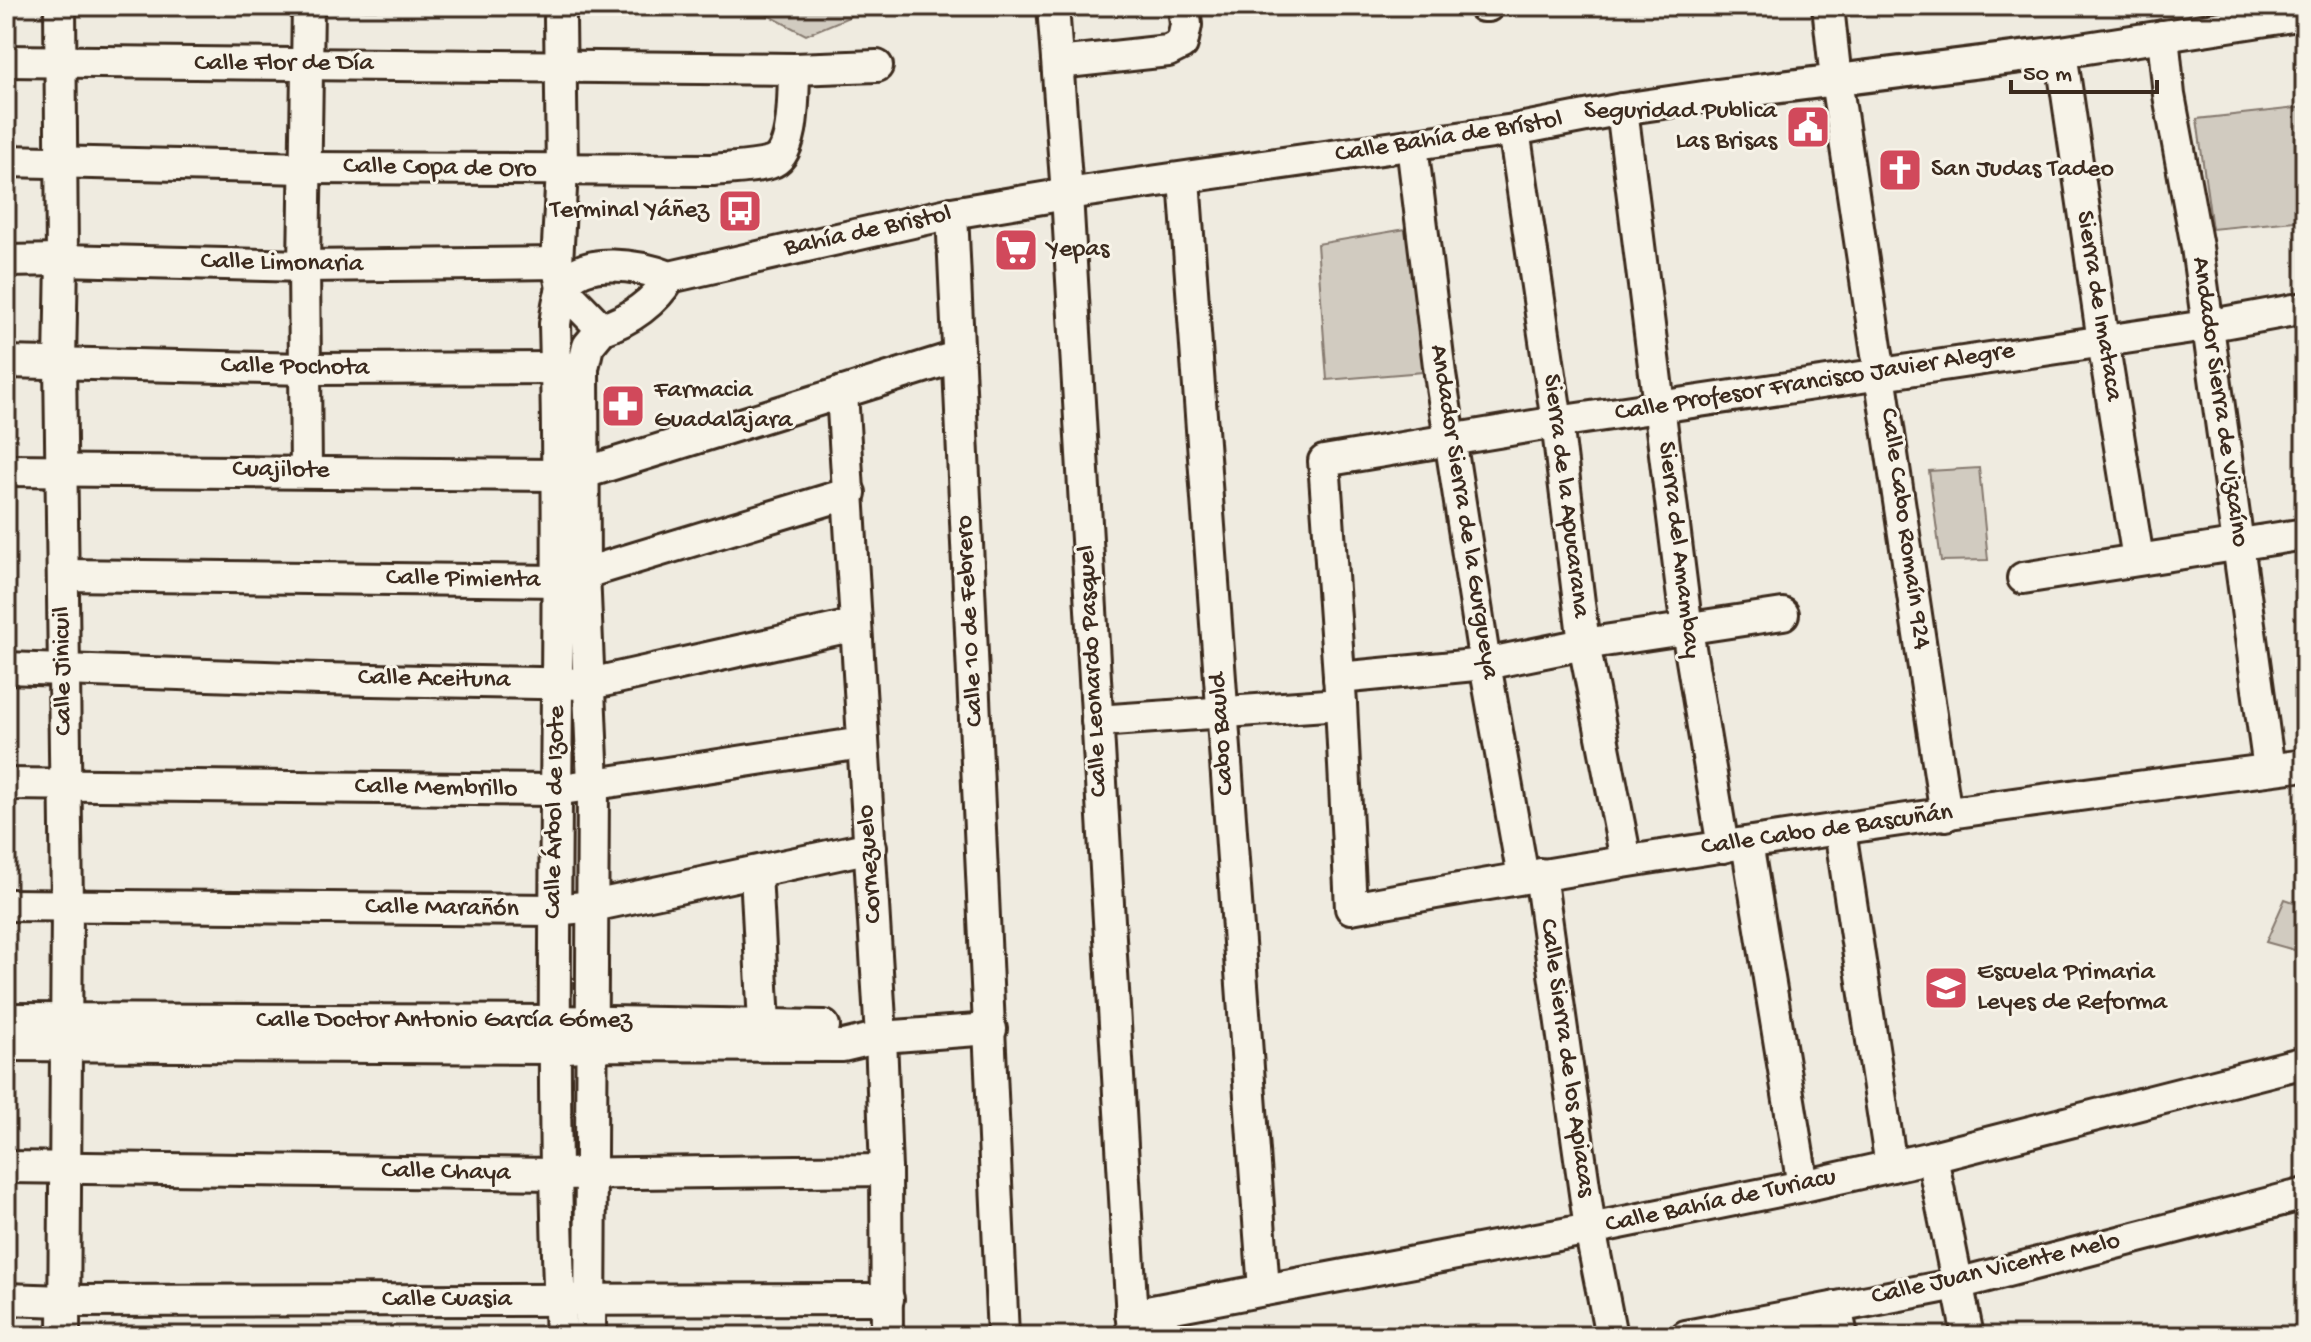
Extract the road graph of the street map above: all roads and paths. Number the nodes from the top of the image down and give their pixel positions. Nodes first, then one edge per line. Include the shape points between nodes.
1 (60, 6) edge
2 (308, 6) edge
3 (1053, 6) edge
4 (1184, 6) edge
5 (1828, 6) edge
6 (2305, 14) edge
7 (560, 19) dead end
8 (2163, 36) junction
9 (2061, 52) junction
10 (6, 61) edge
11 (59, 62) junction
12 (1058, 63) junction
13 (307, 64) junction
14 (561, 65) junction
15 (877, 66) dead end
16 (794, 69) junction
17 (1836, 80) junction
18 (1622, 109) junction
19 (1514, 130) junction
20 (1412, 145) junction
21 (60, 160) junction
22 (6, 161) edge
23 (305, 168) junction
24 (562, 170) junction
25 (1184, 179) junction
26 (1067, 194) junction
27 (952, 213) junction
28 (62, 260) junction
29 (6, 261) edge
30 (304, 266) junction
31 (560, 276) junction
32 (670, 277) junction
33 (2305, 308) edge
34 (2206, 326) junction
35 (602, 329) junction
36 (2103, 341) junction
37 (959, 356) junction
38 (6, 362) edge
39 (60, 362) junction
40 (570, 368) junction
41 (305, 369) junction
42 (1881, 373) junction
43 (842, 392) junction
44 (1660, 407) junction
45 (1557, 422) junction
46 (1451, 439) junction
47 (6, 470) edge
48 (62, 470) junction
49 (306, 471) junction
50 (570, 474) junction
51 (850, 493) junction
52 (2305, 534) edge
53 (2239, 545) junction
54 (2138, 559) junction
55 (63, 575) junction
56 (572, 577) junction
57 (2023, 578) dead end
58 (1783, 614) dead end
59 (855, 625) junction
60 (1687, 630) junction
61 (1584, 644) junction
62 (1485, 664) junction
63 (6, 668) edge
64 (65, 671) junction
65 (557, 682) junction
66 (590, 684) junction
67 (1340, 691) junction
68 (1222, 714) junction
69 (1097, 721) junction
70 (862, 743) junction
71 (2305, 765) edge
72 (2269, 769) junction
73 (6, 784) edge
74 (66, 784) junction
75 (593, 784) junction
76 (556, 790) junction
77 (1946, 815) junction
78 (1840, 830) junction
79 (1735, 845) junction
80 (871, 847) junction
81 (1626, 860) junction
82 (756, 873) junction
83 (1532, 876) junction
84 (6, 905) edge
85 (67, 906) junction
86 (593, 906) junction
87 (555, 910) junction
88 (6, 1019) edge
89 (764, 1024) junction
90 (991, 1029) junction
91 (64, 1033) junction
92 (591, 1033) junction
93 (556, 1035) junction
94 (881, 1037) junction
95 (6, 1045) edge
96 (2305, 1062) edge
97 (1932, 1157) junction
98 (1891, 1166) junction
99 (6, 1167) edge
100 (63, 1169) junction
101 (886, 1170) junction
102 (591, 1172) junction
103 (556, 1174) junction
104 (1803, 1186) junction
105 (2305, 1194) edge
106 (1590, 1229) junction
107 (1957, 1284) junction
108 (1264, 1290) junction
109 (6, 1299) edge
110 (590, 1299) junction
111 (888, 1299) junction
112 (560, 1300) junction
113 (64, 1301) junction
114 (1839, 1322) edge
115 (1132, 1326) edge
116 (1727, 1333) edge
117 (64, 1336) edge
118 (561, 1336) edge
119 (590, 1336) edge
120 (887, 1336) edge
121 (1003, 1336) edge
122 (1611, 1336) edge
123 (1686, 1336) edge
124 (1968, 1336) edge

1 - 11 street, Calle Jinicuil
2 - 13 street
3 - 12 street, Calle Leonardo Pasquel
4 - 12 street via 1182,44 1168,51
5 - 17 street, Calle Cabo Romaín 924
6 - 8 street, Calle Bahía de Brístol
7 - 14 street, Calle Árbol de Izote
8 - 9 street, Calle Bahía de Brístol
8 - 34 street, Andador Sierra de Vizcaíno
9 - 17 street, Calle Bahía de Brístol
9 - 36 street, Sierra de Imataca
10 - 11 street, Calle Flor de Día
11 - 13 street, Calle Flor de Día
11 - 21 street, Calle Jinicuil
12 - 26 street, Calle Leonardo Pasquel
13 - 14 street, Calle Flor de Día
13 - 23 street
14 - 16 street, Calle Flor de Día
14 - 24 street, Calle Árbol de Izote
15 - 16 street, Calle Flor de Día
16 - 24 street, Calle Copa de Oro via 789,137 785,152 773,163 713,170
17 - 18 street, Calle Bahía de Brístol
17 - 42 street, Calle Cabo Romaín 924
18 - 19 street, Calle Bahía de Brístol
18 - 44 street, Sierra del Amambay
19 - 20 street, Calle Bahía de Brístol
19 - 45 street, Sierra de la Apucarana
20 - 25 street, Calle Bahía de Brístol
20 - 46 street, Andador Sierra de la Gurgueya
21 - 22 street, Calle Copa de Oro
21 - 23 street, Calle Copa de Oro
21 - 28 street, Calle Jinicuil
23 - 24 street, Calle Copa de Oro
23 - 30 street
24 - 31 street, Calle Árbol de Izote
25 - 26 street, Calle Bahía de Brístol
25 - 68 street, Cabo Bauld
26 - 27 street, Bahía de Bristol
26 - 69 street, Calle Leonardo Pasquel
27 - 32 street, Bahía de Bristol
27 - 37 street, Calle 10 de Febrero
28 - 29 street, Calle Limonaria
28 - 30 street, Calle Limonaria
28 - 39 street, Calle Jinicuil
30 - 31 street, Calle Limonaria
30 - 41 street
31 - 32 street, Bahía de Bristol via 605,264
31 - 35 street
31 - 40 street, Calle Árbol de Izote via 555,324
32 - 35 street via 661,292 631,316
33 - 34 street, Calle Profesor Francisco Javier Alegre
34 - 36 street, Calle Profesor Francisco Javier Alegre
34 - 53 street, Andador Sierra de Vizcaíno
35 - 40 street, Calle Árbol de Izote
36 - 42 street, Calle Profesor Francisco Javier Alegre
36 - 54 street, Sierra de Imataca
37 - 43 street, Cuajilote
37 - 90 street, Calle 10 de Febrero
38 - 39 street, Calle Pochota
39 - 41 street, Calle Pochota
39 - 48 street, Calle Jinicuil
40 - 41 street, Calle Pochota
40 - 50 street, Calle Árbol de Izote
41 - 49 street
42 - 44 street, Calle Profesor Francisco Javier Alegre
42 - 77 street, Calle Cabo Romaín 924
43 - 50 street, Cuajilote
43 - 51 street, Cornezuelo
44 - 45 street, Calle Profesor Francisco Javier Alegre
44 - 60 street, Sierra del Amambay
45 - 46 street, Calle Profesor Francisco Javier Alegre
45 - 61 street, Sierra de la Apucarana
46 - 62 street, Andador Sierra de la Gurgueya
46 - 67 street, Calle Profesor Francisco Javier Alegre via 1324,461
47 - 48 street, Cuajilote
48 - 49 street, Cuajilote
48 - 55 street, Calle Jinicuil
49 - 50 street, Cuajilote
50 - 56 street, Calle Árbol de Izote
51 - 56 street, Calle Pimienta
51 - 59 street, Cornezuelo
52 - 53 street
53 - 54 street
53 - 72 street, Andador Sierra de Vizcaíno
54 - 57 street
55 - 56 street, Calle Pimienta
55 - 64 street, Calle Jinicuil
56 - 65 street, Calle Árbol de Izote
56 - 66 street, Calle Árbol de Izote
58 - 60 street
59 - 66 street, Calle Aceituna
59 - 70 street, Cornezuelo
60 - 61 street
60 - 79 street, Sierra del Amambay
61 - 62 street
61 - 81 street, Sierra de la Apucarana
62 - 67 street
62 - 83 street, Andador Sierra de la Gurgueya
63 - 64 street, Calle Aceituna
64 - 65 street, Calle Aceituna
64 - 74 street, Calle Jinicuil
65 - 66 street, Calle Aceituna
65 - 76 street, Calle Árbol de Izote
66 - 75 street, Calle Árbol de Izote
67 - 68 street
67 - 83 street, Calle Cabo de Bascuñán via 1351,908
68 - 69 street
68 - 108 street, Cabo Bauld
69 - 115 street, Calle Leonardo Pasquel
70 - 75 street, Calle Membrillo
70 - 80 street, Cornezuelo
71 - 72 street, Calle Cabo de Bascuñán
72 - 77 street, Calle Cabo de Bascuñán
73 - 74 street, Calle Membrillo
74 - 76 street, Calle Membrillo
74 - 85 street, Calle Jinicuil
75 - 76 street, Calle Membrillo
75 - 86 street, Calle Árbol de Izote
76 - 87 street, Calle Árbol de Izote
77 - 78 street, Calle Cabo de Bascuñán
78 - 79 street, Calle Cabo de Bascuñán
78 - 98 street
79 - 81 street, Calle Cabo de Bascuñán
79 - 104 street, Sierra del Amambay
80 - 82 street, Calle Marañón
80 - 94 street, Cornezuelo
81 - 83 street, Calle Cabo de Bascuñán
82 - 86 street, Calle Marañón
82 - 89 street
83 - 106 street, Calle Sierra de los Apiacas
84 - 85 street, Calle Marañón
85 - 87 street, Calle Marañón
85 - 91 street, Calle Jinicuil
86 - 87 street, Calle Marañón
86 - 92 street, Calle Árbol de Izote
87 - 93 street, Calle Árbol de Izote
88 - 91 street, Calle Doctor Antonio García Gómez
89 - 92 street, Calle Doctor Antonio García Gómez
89 - 94 street, Calle Doctor Antonio García Gómez via 843,1026
90 - 94 street, Calle Doctor Antonio García Gómez
90 - 121 street, Calle 10 de Febrero
91 - 93 street, Calle Doctor Antonio García Gómez
91 - 95 street, Calle Doctor Antonio García Gómez
91 - 100 street, Calle Jinicuil
92 - 93 street, Calle Doctor Antonio García Gómez
92 - 94 street, Calle Doctor Antonio García Gómez via 843,1046
92 - 102 street, Calle Árbol de Izote
93 - 103 street, Calle Árbol de Izote
94 - 101 street, Cornezuelo
96 - 97 street, Calle Bahía de Turiacu
97 - 98 street, Calle Bahía de Turiacu
97 - 107 street
98 - 104 street, Calle Bahía de Turiacu
99 - 100 street, Calle Chaya
100 - 103 street, Calle Chaya
100 - 113 street, Calle Jinicuil
101 - 102 street, Calle Chaya
101 - 111 street, Cornezuelo
102 - 103 street, Calle Chaya
102 - 110 street, Calle Árbol de Izote
103 - 112 street, Calle Árbol de Izote
104 - 106 street, Calle Bahía de Turiacu
105 - 107 street, Calle Juan Vicente Melo
106 - 108 street, Calle Bahía de Turiacu
106 - 122 street, Calle Sierra de los Apiacas
107 - 114 street, Calle Juan Vicente Melo
107 - 124 street
108 - 115 street, Calle Bahía de Turiacu
109 - 113 street, Calle Cuasia
110 - 111 street, Calle Cuasia
110 - 112 street, Calle Cuasia
110 - 119 street, Calle Árbol de Izote
111 - 120 street, Cornezuelo
112 - 113 street, Calle Cuasia
112 - 118 street, Calle Árbol de Izote
113 - 117 street, Calle Jinicuil
114 - 116 street, Calle Juan Vicente Melo
116 - 123 street, Calle Juan Vicente Melo

